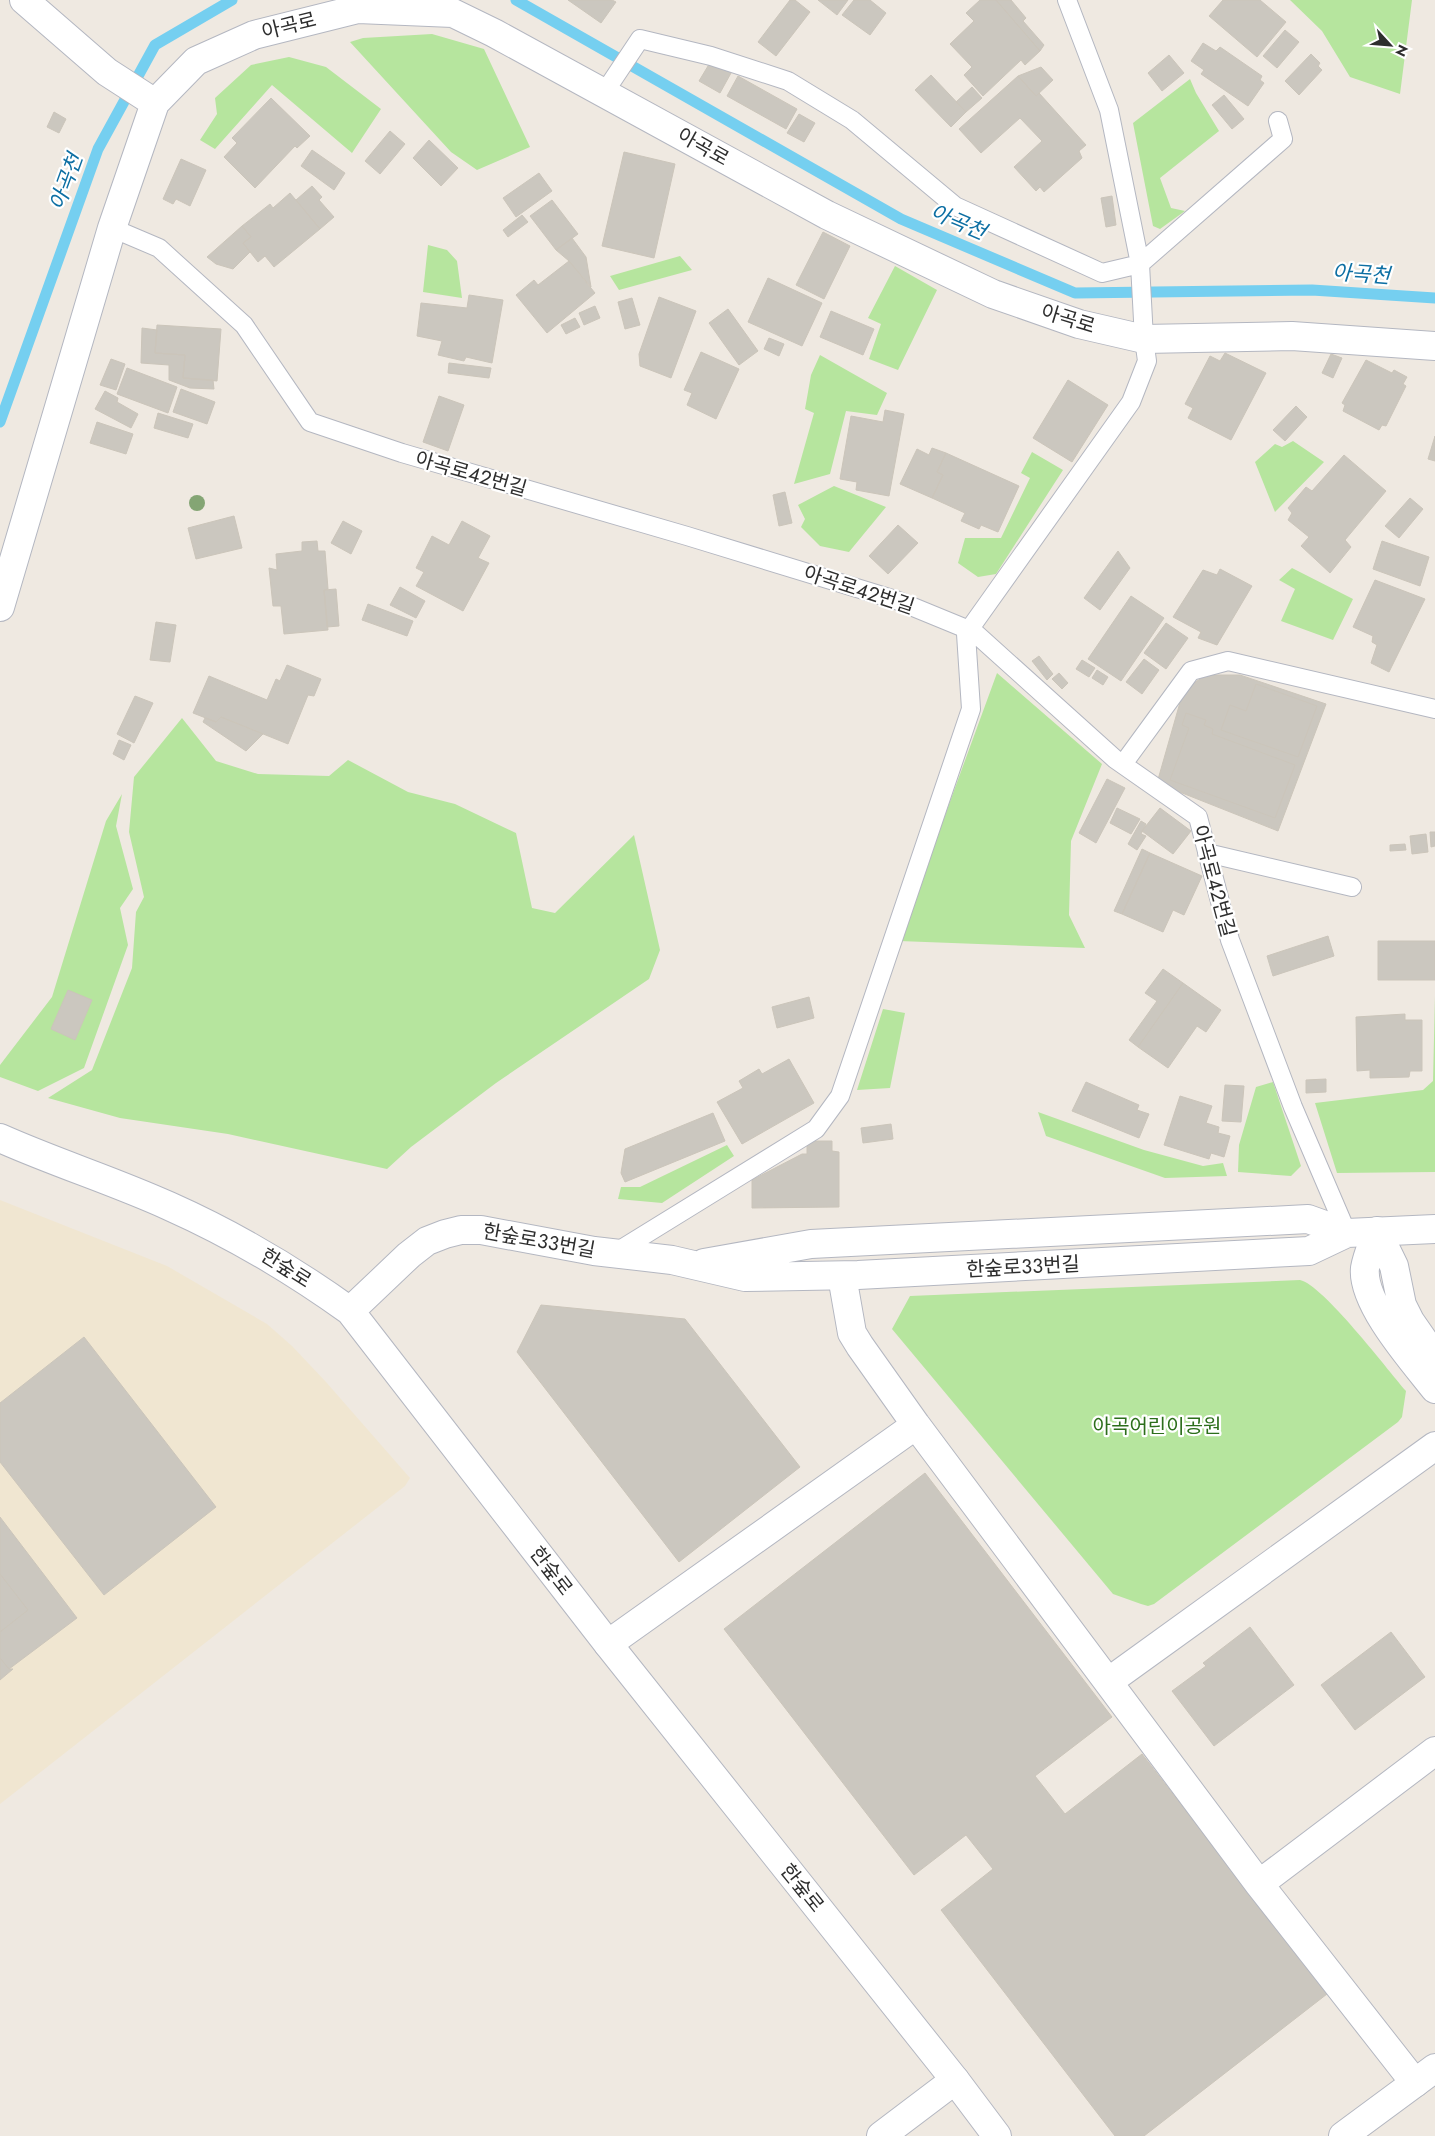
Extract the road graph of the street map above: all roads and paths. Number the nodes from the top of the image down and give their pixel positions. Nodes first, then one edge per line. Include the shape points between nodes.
1 (24, 0) edge
2 (1068, 0) edge
3 (604, 93) junction
4 (155, 103) junction
5 (1278, 120) dead end
6 (112, 228) junction
7 (1140, 264) junction
8 (1144, 339) junction
9 (1435, 346) edge
10 (0, 606) edge
11 (968, 630) junction
12 (1435, 709) edge
13 (1123, 764) junction
14 (1207, 854) junction
15 (1352, 887) dead end
16 (0, 1138) edge
17 (1435, 1229) edge
18 (1377, 1231) junction
19 (1347, 1233) junction
20 (615, 1253) junction
21 (697, 1265) junction
22 (842, 1276) junction
23 (350, 1311) junction
24 (1435, 1357) edge
25 (1435, 1389) edge
26 (916, 1425) junction
27 (1435, 1446) edge
28 (608, 1644) junction
29 (1108, 1682) junction
30 (1435, 1751) edge
31 (1259, 1884) junction
32 (1425, 2075) edge
33 (955, 2080) junction
34 (881, 2136) edge
35 (997, 2136) edge
36 (1343, 2136) edge

1 - 4 street via 107,72
2 - 7 lane via 1109,110
3 - 4 street, 아곡로 via 453,13 358,9 254,34 204,57 196,61
3 - 7 lane via 640,39 711,56 788,81 852,120 955,206 1102,274
3 - 8 street, 아곡로 via 827,215 993,294 1079,324
4 - 6 street
5 - 7 lane via 1283,139
6 - 10 street
6 - 11 lane, 아곡로42번길 via 159,248 244,325 310,422 402,453 896,600
7 - 8 lane
8 - 9 street, 아곡로 via 1292,336
8 - 11 lane via 1147,361 1130,402
11 - 13 lane, 아곡로42번길
11 - 20 lane via 971,709 840,1096 816,1130
12 - 13 lane via 1228,661 1191,672
13 - 14 lane, 아곡로42번길 via 1198,817
14 - 15 lane
14 - 19 lane, 아곡로42번길 via 1230,940 1293,1107
16 - 23 street, 한숲로 via 203,1222 307,1280
17 - 18 street, 한숲로33번길
18 - 19 street, 한숲로33번길
18 - 24 street via 1394,1266 1402,1305
18 - 25 street via 1365,1269 1369,1290 1383,1322
19 - 21 street, 한숲로33번길 via 1308,1219 811,1244
19 - 22 street, 한숲로33번길 via 1309,1251
20 - 21 street, 한숲로33번길
20 - 23 street, 한숲로33번길 via 480,1230 445,1234 427,1241 409,1255
21 - 22 street, 한숲로33번길 via 745,1277
22 - 26 street via 852,1333
23 - 28 street, 한숲로
26 - 28 street
26 - 29 street
27 - 29 street
28 - 33 street, 한숲로
29 - 31 street
30 - 31 street
31 - 32 street
32 - 36 street
33 - 34 street
33 - 35 street, 한숲로

